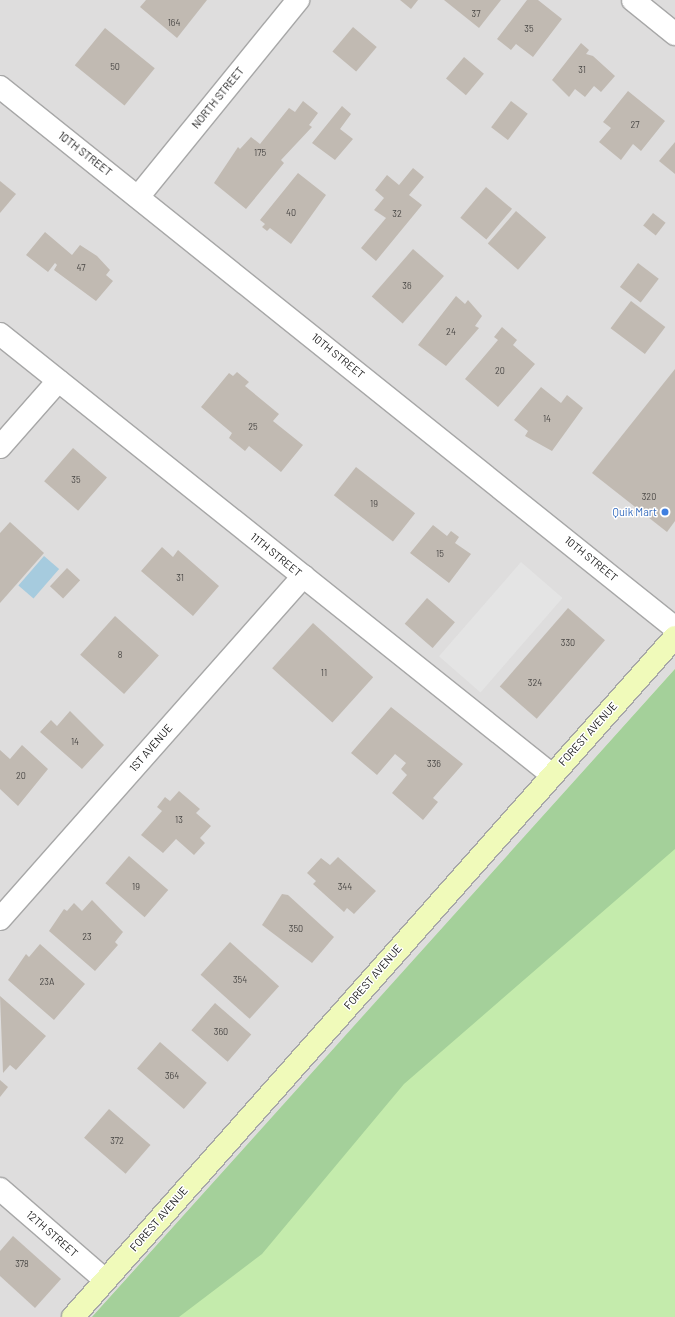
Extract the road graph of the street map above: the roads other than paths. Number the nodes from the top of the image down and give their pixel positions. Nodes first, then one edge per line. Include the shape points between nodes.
1 (298, 0) edge
2 (633, 0) edge
3 (675, 34) edge
4 (0, 87) edge
5 (138, 197) junction
6 (0, 334) edge
7 (58, 380) junction
8 (0, 447) edge
9 (303, 576) junction
10 (675, 628) edge
11 (675, 637) edge
12 (552, 775) junction
13 (0, 920) edge
14 (0, 1189) edge
15 (105, 1280) junction
16 (73, 1317) edge

1 - 5 street, NORTH STREET
2 - 3 street
4 - 5 street, 10TH STREET
5 - 10 street, 10TH STREET
6 - 7 street, 11TH STREET
7 - 8 street
7 - 9 street, 11TH STREET
9 - 12 street, 11TH STREET
9 - 13 street, 1ST AVENUE
11 - 12 main road, FOREST AVENUE
12 - 15 main road, FOREST AVENUE
14 - 15 street, 12TH STREET
15 - 16 main road, FOREST AVENUE

